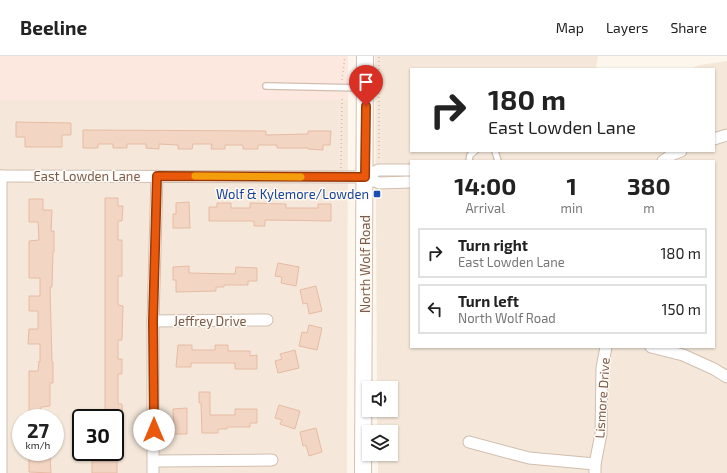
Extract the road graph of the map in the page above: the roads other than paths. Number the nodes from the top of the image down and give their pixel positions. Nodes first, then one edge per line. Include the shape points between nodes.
1 (365, 56) edge
2 (266, 86) dead end
3 (366, 88) junction
4 (679, 152) edge
5 (664, 160) edge
6 (410, 170) edge
7 (1, 176) edge
8 (157, 176) junction
9 (365, 177) junction
10 (410, 182) edge
11 (267, 320) dead end
12 (153, 321) junction
13 (1, 322) edge
14 (606, 348) edge
15 (655, 348) edge
16 (727, 377) edge
17 (469, 442) dead end
18 (272, 460) dead end
19 (154, 461) junction
20 (595, 468) edge
21 (2, 473) edge
22 (153, 473) edge
23 (363, 473) edge

1 - 3 main road, North Wolf Road
2 - 3 lane
3 - 9 main road, North Wolf Road
4 - 5 street
6 - 9 street via 378,170
7 - 8 street, East Lowden Lane
7 - 13 street
8 - 9 street, East Lowden Lane
8 - 12 street
9 - 10 street via 379,182
9 - 23 main road, North Wolf Road
11 - 12 street, Jeffrey Drive
12 - 19 street
13 - 21 street
14 - 20 street, Lismore Drive via 602,368 601,434
15 - 16 street via 682,355
17 - 20 street via 529,458
18 - 19 street
19 - 22 street

